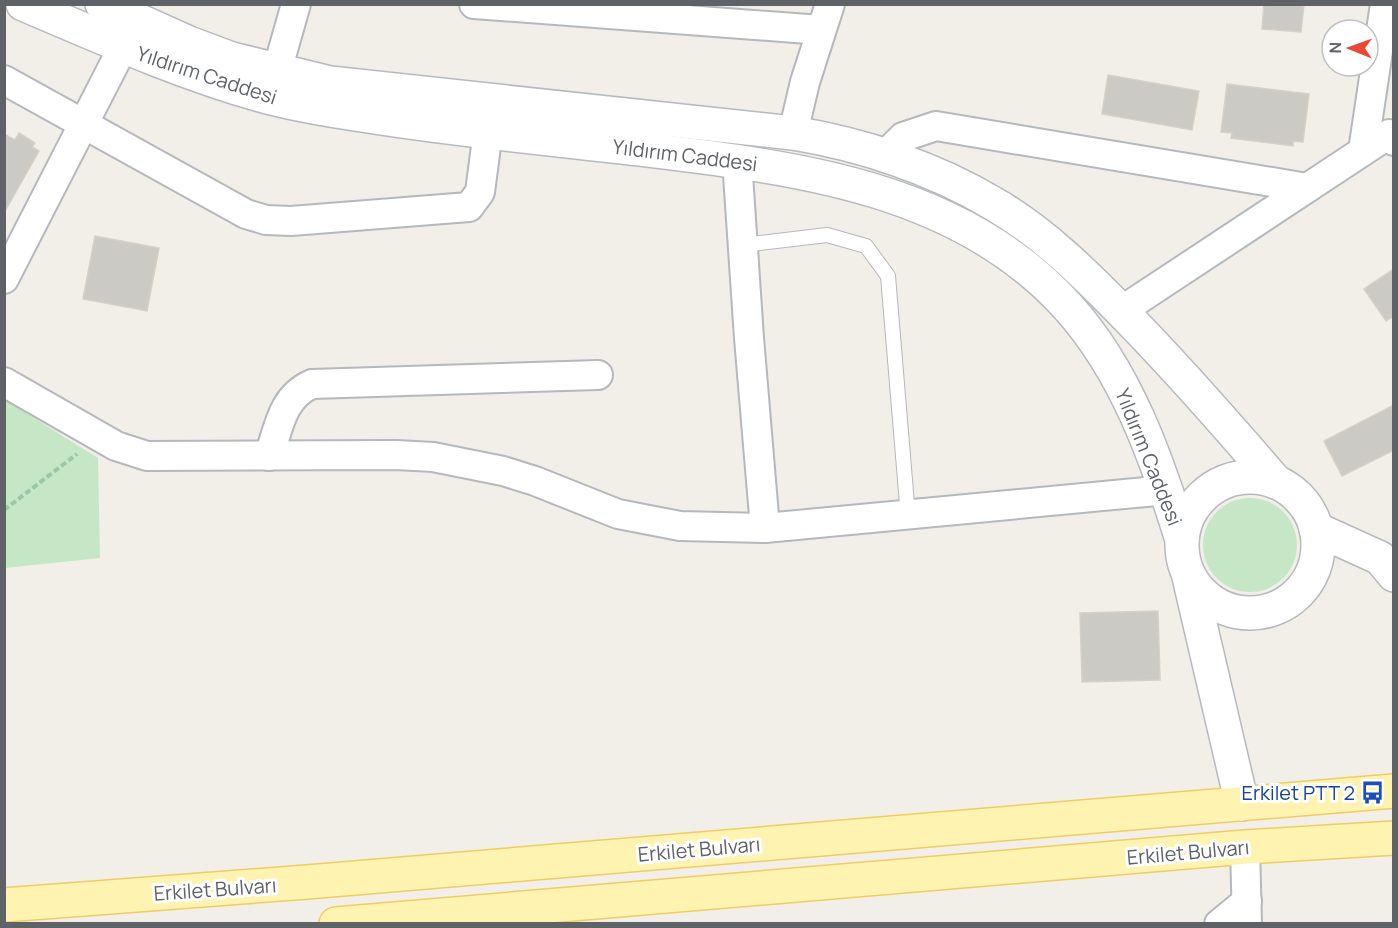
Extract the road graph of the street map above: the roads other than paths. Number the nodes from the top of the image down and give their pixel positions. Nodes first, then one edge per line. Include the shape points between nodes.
1 (23, 4) edge
2 (102, 4) edge
3 (296, 4) edge
4 (474, 4) edge
5 (1385, 4) edge
6 (825, 17) edge
7 (123, 47) junction
8 (277, 72) junction
9 (4, 81) edge
10 (84, 123) junction
11 (488, 131) junction
12 (793, 134) junction
13 (1394, 141) edge
14 (1363, 151) junction
15 (884, 156) junction
16 (737, 160) junction
17 (1307, 188) junction
18 (743, 245) junction
19 (4, 279) edge
20 (1120, 310) junction
21 (598, 375) dead end
22 (4, 381) edge
23 (269, 456) junction
24 (1276, 482) junction
25 (1167, 489) junction
26 (908, 516) junction
27 (765, 528) junction
28 (1316, 529) junction
29 (1182, 540) junction
30 (1389, 562) edge
31 (1189, 575) junction
32 (1394, 790) edge
33 (1242, 804) junction
34 (1394, 838) edge
35 (1245, 847) junction
36 (4, 905) edge
37 (1247, 913) edge
38 (336, 924) edge
39 (1219, 924) edge

1 - 7 street, Yıldırım Caddesi
2 - 8 street, Yıldırım Caddesi via 189,43
3 - 8 street
4 - 6 street
5 - 14 street
6 - 12 street
7 - 10 street
7 - 11 street, Yıldırım Caddesi via 262,95 368,116
8 - 12 street, Yıldırım Caddesi via 384,91
9 - 10 street
10 - 11 street via 246,214 279,222 469,207 480,192
10 - 19 street
11 - 16 street, Yıldırım Caddesi
12 - 15 street, Yıldırım Caddesi
13 - 14 street via 1389,134
14 - 17 street
15 - 17 street via 903,137 936,126
15 - 20 street, Yıldırım Caddesi via 994,204 1044,239
16 - 18 street
16 - 25 street, Yıldırım Caddesi via 811,173 907,201 955,222 1033,273 1070,309 1108,364
17 - 20 street
18 - 26 lane via 827,235 866,246 888,276
18 - 27 street
20 - 24 street, Yıldırım Caddesi
21 - 23 street via 312,384 286,404
22 - 23 street via 116,446 147,456
23 - 27 street via 433,458 503,471 639,520 680,526
24 - 28 street via 1298,497
24 - 29 street via 1240,478 1215,487 1190,513
25 - 26 street
25 - 29 street, Yıldırım Caddesi
26 - 27 street
28 - 30 street
28 - 31 street via 1318,547 1312,573 1297,595 1273,609 1247,614 1229,610 1205,597
29 - 31 street
31 - 33 street
32 - 33 main road, Erkilet Bulvarı
33 - 35 main road
33 - 36 main road, Erkilet Bulvarı
34 - 35 main road, Erkilet Bulvarı
35 - 37 street
35 - 38 main road, Erkilet Bulvarı
37 - 39 street

